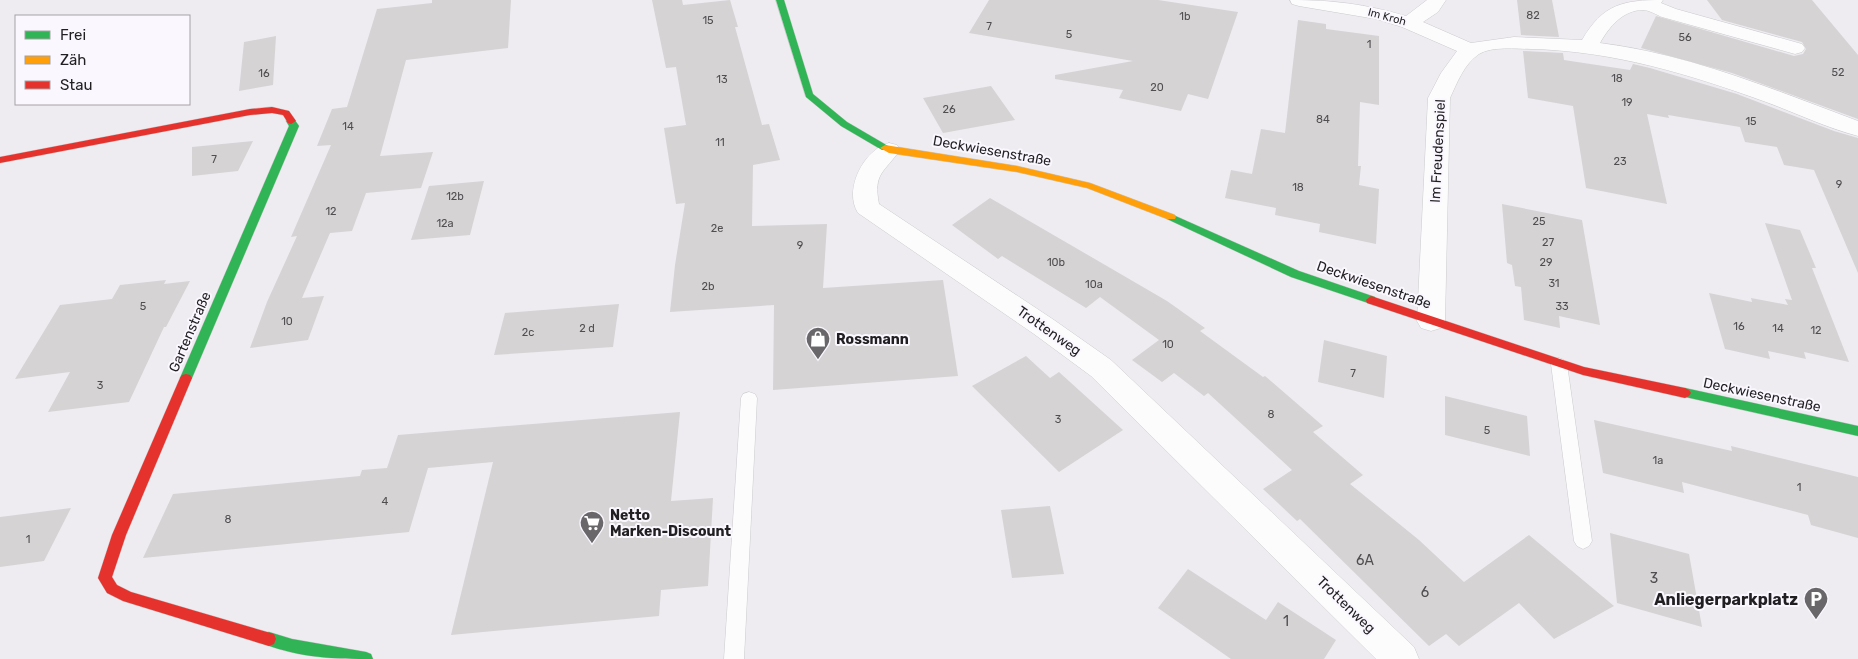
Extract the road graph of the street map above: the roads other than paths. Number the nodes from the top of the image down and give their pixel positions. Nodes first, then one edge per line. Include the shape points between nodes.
1 (780, 0) edge
2 (1299, 0) edge
3 (1437, 0) edge
4 (1650, 2) edge
5 (1409, 23) junction
6 (1588, 47) junction
7 (1795, 48) dead end
8 (1471, 50) junction
9 (1858, 129) edge
10 (889, 150) junction
11 (0, 160) edge
12 (1431, 321) junction
13 (1559, 364) junction
14 (749, 398) dead end
15 (1858, 431) edge
16 (1583, 541) dead end
17 (366, 659) edge
18 (734, 659) edge
19 (1402, 659) edge

1 - 10 street via 809,95 844,124
2 - 5 street, Im Kroh via 1379,14
3 - 5 street
4 - 6 street via 1614,12 1598,28
4 - 7 street via 1668,13
5 - 8 street, Im Kroh
6 - 8 street via 1543,42 1496,44
6 - 9 street via 1644,57 1722,78
8 - 12 street, Im Freudenspiel via 1451,74 1439,98
10 - 12 street, Deckwiesenstraße via 1018,169 1090,186 1185,223 1295,274
10 - 19 street, Trottenweg via 871,170 864,188 867,208 1101,368
11 - 17 street, Gartenstraße via 250,112 272,110 286,113 294,126 119,535 105,578 112,589 128,597 292,646
12 - 13 street, Deckwiesenstraße
13 - 15 street, Deckwiesenstraße
13 - 16 lane
14 - 18 lane

